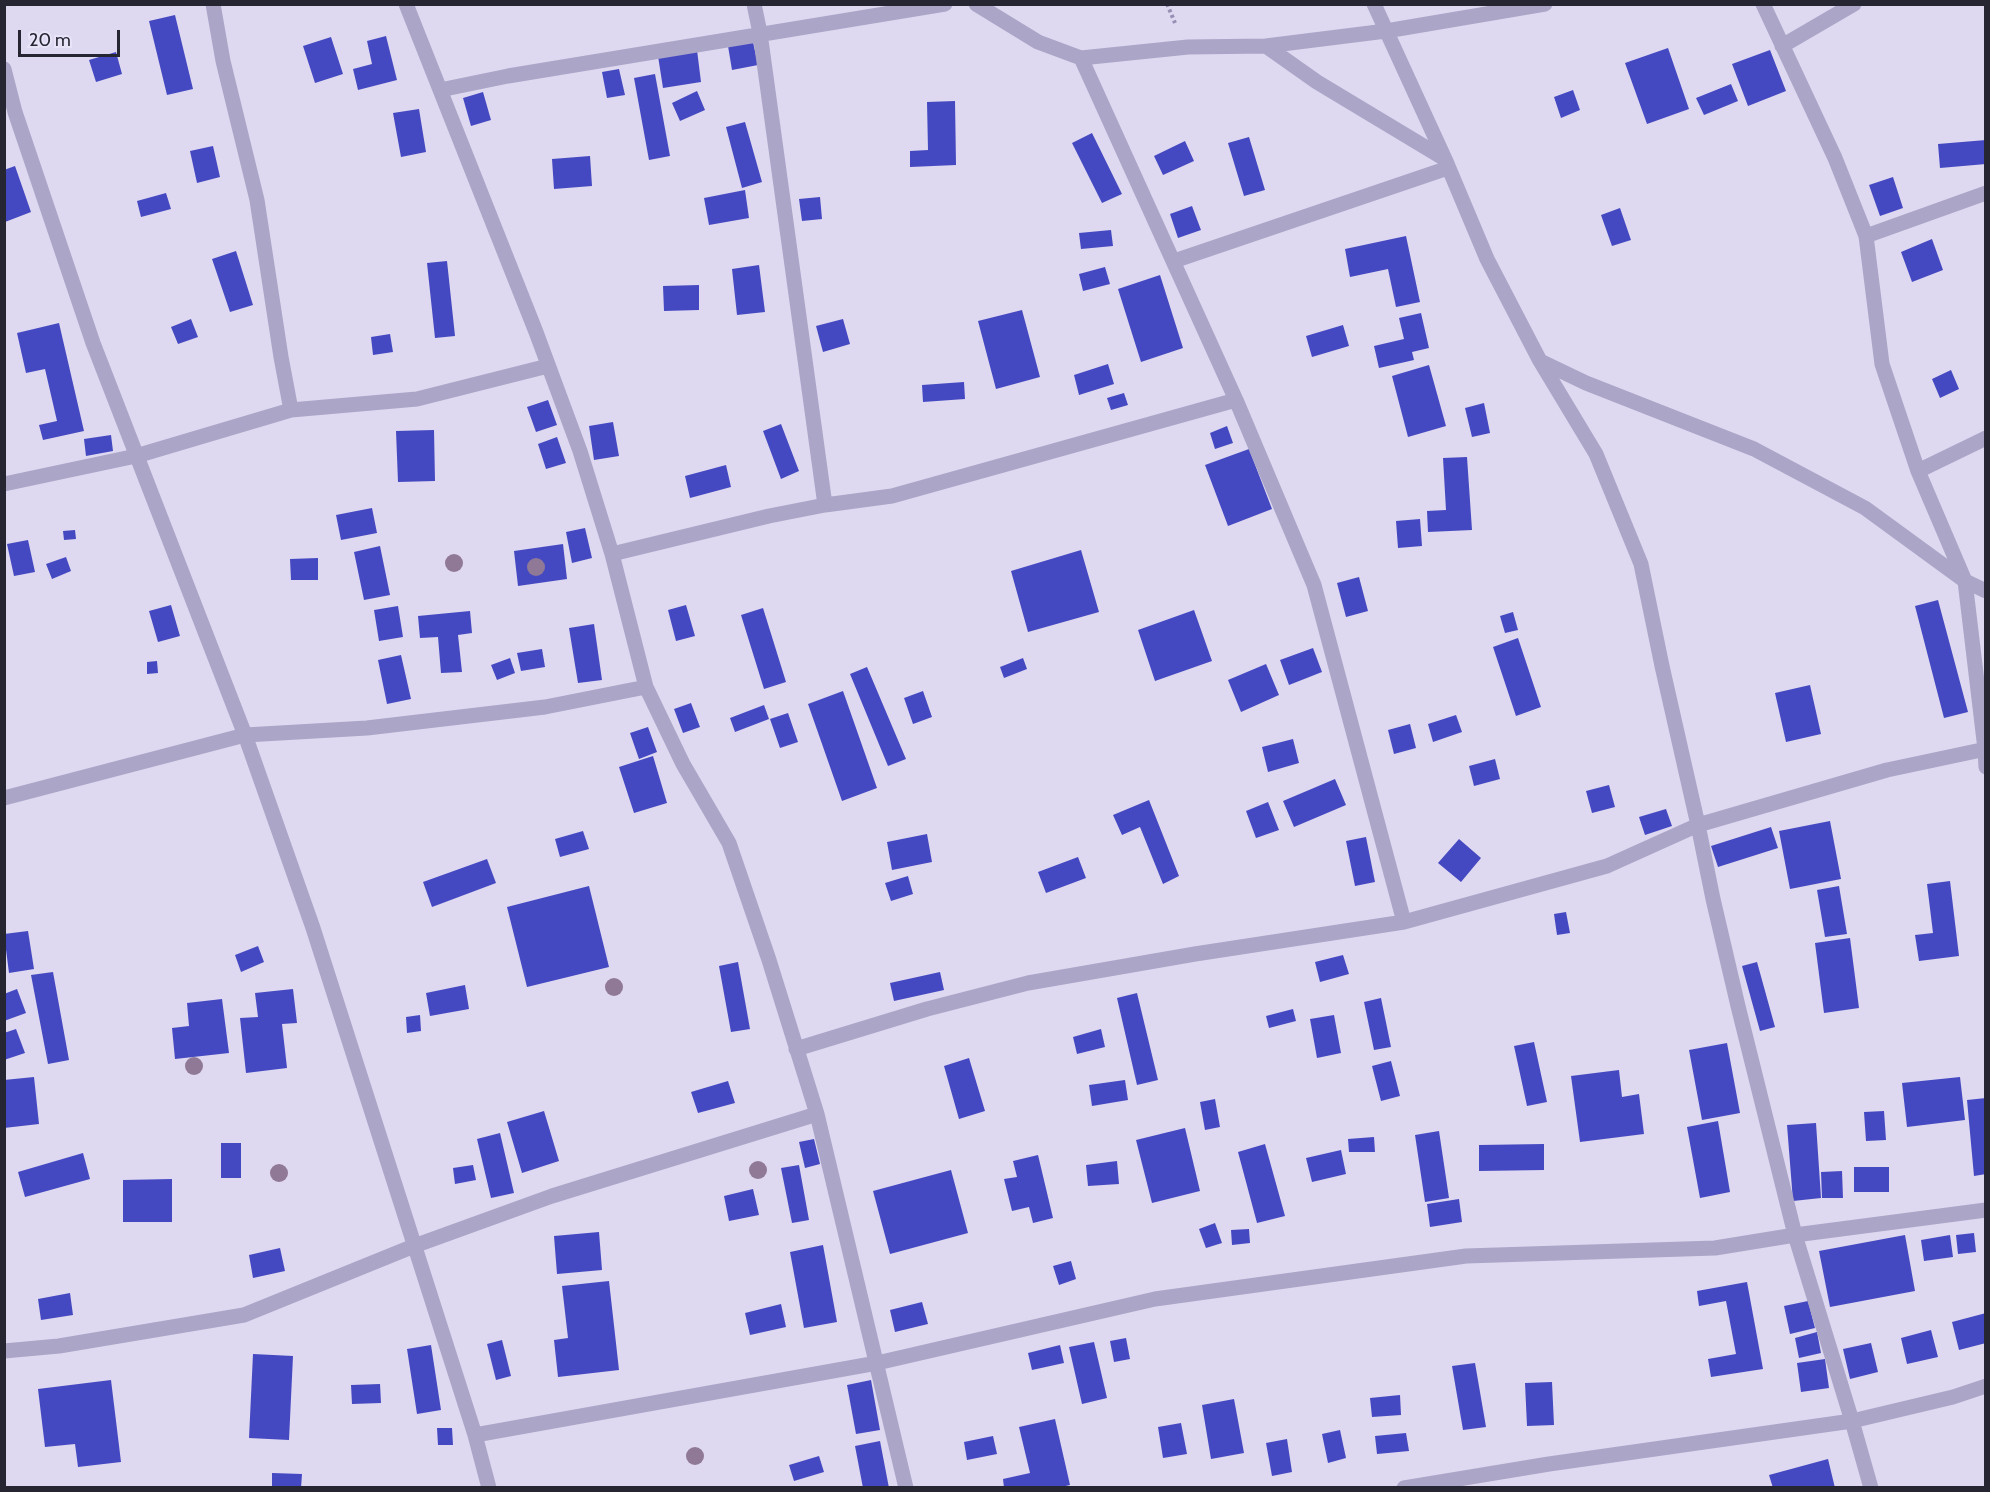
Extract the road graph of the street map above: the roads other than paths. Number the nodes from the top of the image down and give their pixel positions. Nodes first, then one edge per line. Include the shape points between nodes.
1 (213, 4) edge
2 (406, 4) edge
3 (754, 4) edge
4 (945, 4) edge
5 (976, 4) edge
6 (1374, 4) edge
7 (1545, 4) edge
8 (1763, 4) edge
9 (1854, 4) edge
10 (1386, 31) junction
11 (760, 33) junction
12 (1266, 46) junction
13 (1782, 46) junction
14 (1081, 58) junction
15 (4, 69) edge
16 (440, 90) junction
17 (10, 112) edge
18 (1446, 164) junction
19 (1986, 194) edge
20 (1866, 236) junction
21 (1174, 261) junction
22 (1540, 361) junction
23 (548, 366) junction
24 (1236, 400) junction
25 (291, 410) junction
26 (1986, 438) edge
27 (136, 456) junction
28 (1918, 471) junction
29 (4, 484) edge
30 (825, 505) junction
31 (612, 554) junction
32 (1965, 581) junction
33 (1986, 591) edge
34 (646, 687) junction
35 (245, 735) junction
36 (1985, 749) edge
37 (1986, 767) edge
38 (4, 798) edge
39 (1698, 825) junction
40 (1404, 922) junction
41 (796, 1049) junction
42 (817, 1114) junction
43 (1986, 1210) edge
44 (1794, 1235) junction
45 (414, 1246) junction
46 (4, 1351) edge
47 (877, 1363) junction
48 (1986, 1386) edge
49 (1852, 1421) junction
50 (475, 1435) junction
51 (489, 1488) edge
52 (906, 1488) edge
53 (1404, 1488) edge
54 (1871, 1488) edge

1 - 25 street via 257,200
2 - 16 street
3 - 11 street
4 - 11 street
5 - 14 street via 1038,42
6 - 10 street
7 - 10 street
8 - 13 street
9 - 13 street
10 - 12 street
10 - 18 street
11 - 16 street
11 - 30 street
12 - 14 street via 1188,47
12 - 18 street
13 - 20 street via 1835,158
14 - 21 street
15 - 17 street
16 - 23 street
17 - 27 street
18 - 21 street
18 - 22 street via 1487,259
19 - 20 street
20 - 28 street via 1882,364
21 - 24 street
22 - 32 street via 1754,449 1865,508
22 - 39 street via 1596,454 1641,564
23 - 25 street via 417,399
23 - 31 street
24 - 30 street via 892,496
24 - 40 street via 1314,585
25 - 27 street
26 - 28 street
27 - 29 street
27 - 35 street
28 - 32 street
30 - 31 street
31 - 34 street
32 - 33 street
32 - 36 street
34 - 35 street via 545,707 367,728
34 - 41 street via 683,765 729,843
35 - 38 street
35 - 45 street via 313,928
36 - 37 street
36 - 39 street via 1887,770
39 - 40 street via 1608,866
39 - 44 street
40 - 41 street via 1028,983
41 - 42 street
42 - 45 street via 552,1196
42 - 47 street
43 - 44 street
44 - 47 street via 1715,1248 1467,1256 1155,1299
44 - 49 street
45 - 46 street via 244,1315 59,1346
45 - 50 street
47 - 50 street
47 - 52 street
48 - 49 street
49 - 53 street
49 - 54 street
50 - 51 street

